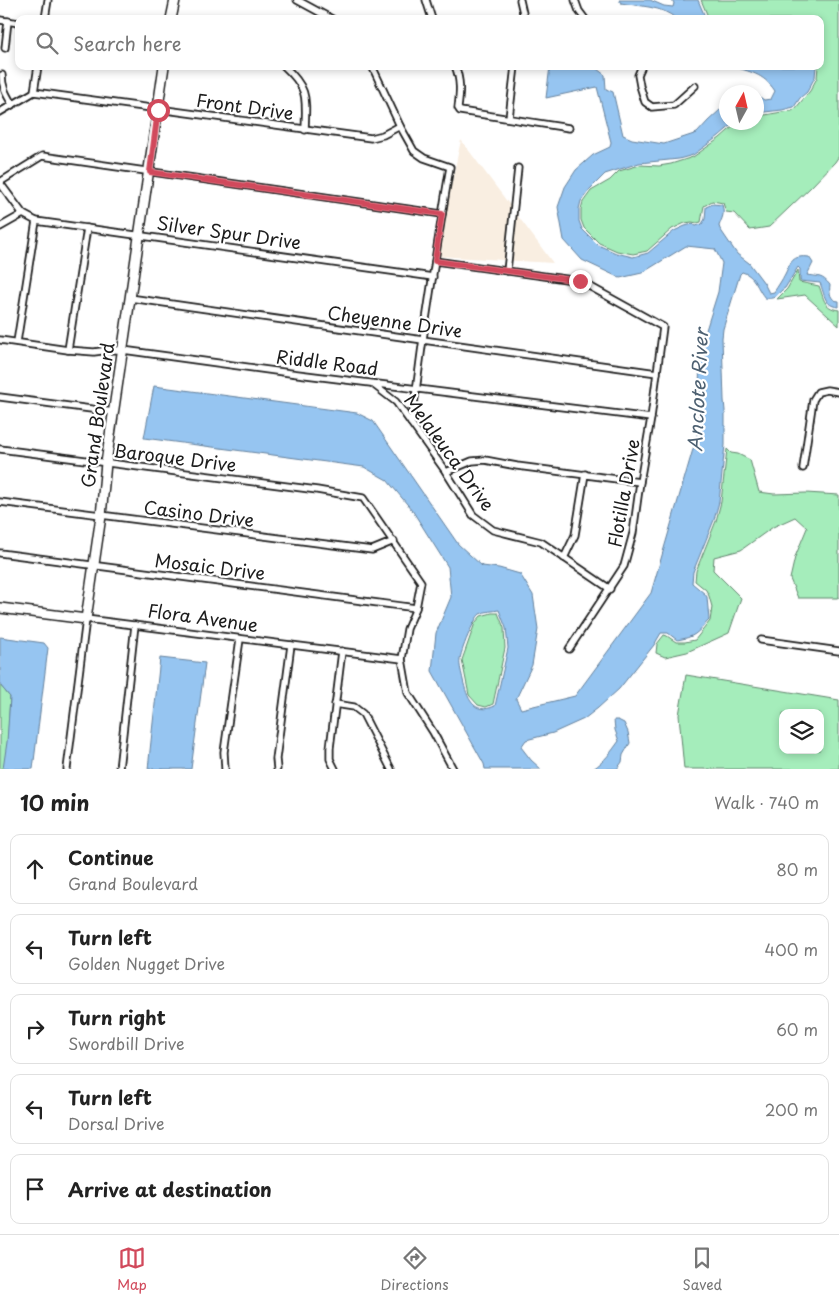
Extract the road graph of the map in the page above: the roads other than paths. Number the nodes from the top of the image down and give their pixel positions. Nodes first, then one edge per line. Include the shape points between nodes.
1 (48, 0) edge
2 (175, 0) edge
3 (297, 0) edge
4 (426, 0) edge
5 (520, 0) edge
6 (574, 0) edge
7 (46, 15) edge
8 (173, 15) edge
9 (325, 15) edge
10 (431, 15) edge
11 (523, 15) edge
12 (582, 15) edge
13 (0, 20) edge
14 (8, 21) junction
15 (15, 22) edge
16 (5, 48) dead end
17 (37, 70) edge
18 (163, 70) edge
19 (288, 70) edge
20 (374, 70) edge
21 (456, 70) edge
22 (515, 70) edge
23 (640, 70) edge
24 (2, 75) dead end
25 (695, 86) dead end
26 (34, 92) junction
27 (12, 104) junction
28 (158, 110) junction
29 (0, 112) edge
30 (509, 118) junction
31 (400, 126) junction
32 (569, 128) dead end
33 (305, 130) junction
34 (518, 168) dead end
35 (150, 172) junction
36 (0, 183) edge
37 (23, 214) junction
38 (442, 214) junction
39 (36, 221) junction
40 (0, 226) edge
41 (87, 228) junction
42 (141, 235) junction
43 (435, 261) junction
44 (507, 271) junction
45 (433, 277) junction
46 (130, 298) junction
47 (0, 340) edge
48 (423, 340) junction
49 (17, 342) junction
50 (68, 350) junction
51 (123, 350) junction
52 (657, 373) junction
53 (372, 383) junction
54 (417, 389) junction
55 (839, 392) edge
56 (0, 397) edge
57 (114, 412) junction
58 (651, 418) junction
59 (411, 423) junction
60 (0, 449) edge
61 (106, 463) junction
62 (803, 468) dead end
63 (446, 472) junction
64 (585, 474) junction
65 (640, 482) junction
66 (0, 502) edge
67 (100, 516) junction
68 (394, 541) junction
69 (0, 553) edge
70 (564, 558) junction
71 (94, 566) junction
72 (610, 588) junction
73 (0, 608) edge
74 (416, 608) junction
75 (86, 619) junction
76 (135, 625) junction
77 (240, 639) junction
78 (761, 640) dead end
79 (291, 645) junction
80 (570, 649) dead end
81 (342, 651) junction
82 (839, 651) edge
83 (402, 659) junction
84 (335, 704) junction
85 (390, 767) edge
86 (67, 769) edge
87 (120, 769) edge
88 (225, 769) edge
89 (277, 769) edge
90 (335, 769) edge
91 (383, 769) edge
92 (453, 769) edge

1 - 7 street
2 - 8 street
3 - 9 street
4 - 10 street
5 - 11 street
6 - 12 street
13 - 14 street
14 - 15 street
14 - 16 street
17 - 26 street
18 - 28 street, Grand Boulevard
19 - 33 street via 305,93
20 - 31 street
21 - 30 street via 460,85 458,108 462,112
22 - 30 street
23 - 25 street via 638,75 645,102 652,107 674,105
24 - 27 street via 4,91
26 - 27 street
26 - 28 street, Front Drive
27 - 29 street
28 - 33 street, Front Drive
28 - 35 street, Grand Boulevard
30 - 32 street
31 - 33 street, Front Drive via 371,138
31 - 38 street via 414,151 450,167
34 - 44 street
35 - 36 street via 42,156
35 - 38 street
35 - 42 street, Grand Boulevard
36 - 37 street
37 - 39 street, Silver Spur Drive
37 - 40 street
38 - 43 street
39 - 41 street, Silver Spur Drive
39 - 49 street
41 - 42 street, Silver Spur Drive
41 - 50 street
42 - 45 street, Silver Spur Drive
42 - 46 street, Grand Boulevard
43 - 44 street
43 - 45 street
44 - 52 street, Flotilla Drive via 580,281 663,326
45 - 48 street
46 - 48 street, Cheyenne Drive
46 - 51 street, Grand Boulevard
47 - 49 street, Riddle Road
48 - 52 street, Cheyenne Drive
48 - 54 street
49 - 50 street, Riddle Road
50 - 51 street, Riddle Road
51 - 53 street, Riddle Road
51 - 57 street, Grand Boulevard
52 - 58 street, Flotilla Drive
53 - 54 street, Riddle Road
53 - 59 street, Melaleuca Drive via 396,402
54 - 58 street, Riddle Road
54 - 59 street
55 - 62 street via 818,392 813,400
56 - 57 street
57 - 61 street, Grand Boulevard
58 - 65 street, Flotilla Drive
59 - 63 street, Melaleuca Drive
60 - 61 street, Baroque Drive
61 - 67 street, Grand Boulevard
61 - 68 street, Baroque Drive via 363,498
63 - 64 street via 472,461 485,460
63 - 70 street, Melaleuca Drive via 473,515 492,530 541,542
64 - 65 street
64 - 70 street via 575,536
65 - 72 street, Flotilla Drive via 633,534 624,566
66 - 67 street, Casino Drive
67 - 68 street, Casino Drive via 372,550
67 - 71 street, Grand Boulevard
68 - 74 street, Baroque Drive via 421,582
69 - 71 street, Mosaic Drive
70 - 72 street, Melaleuca Drive
71 - 74 street, Mosaic Drive
71 - 75 street, Grand Boulevard
72 - 80 street, Flotilla Drive
73 - 75 street, Flora Avenue
74 - 83 street, Baroque Drive via 407,629
75 - 76 street, Flora Avenue
75 - 86 street, Grand Boulevard
76 - 77 street, Flora Avenue
76 - 87 street
77 - 79 street, Flora Avenue
77 - 88 street via 224,752
78 - 82 street
79 - 81 street, Flora Avenue
79 - 89 street
81 - 83 street, Flora Avenue
81 - 84 street
83 - 92 street, Baroque Drive via 408,693
84 - 85 street via 354,707 362,714
84 - 90 street via 330,748 330,759
85 - 91 street

